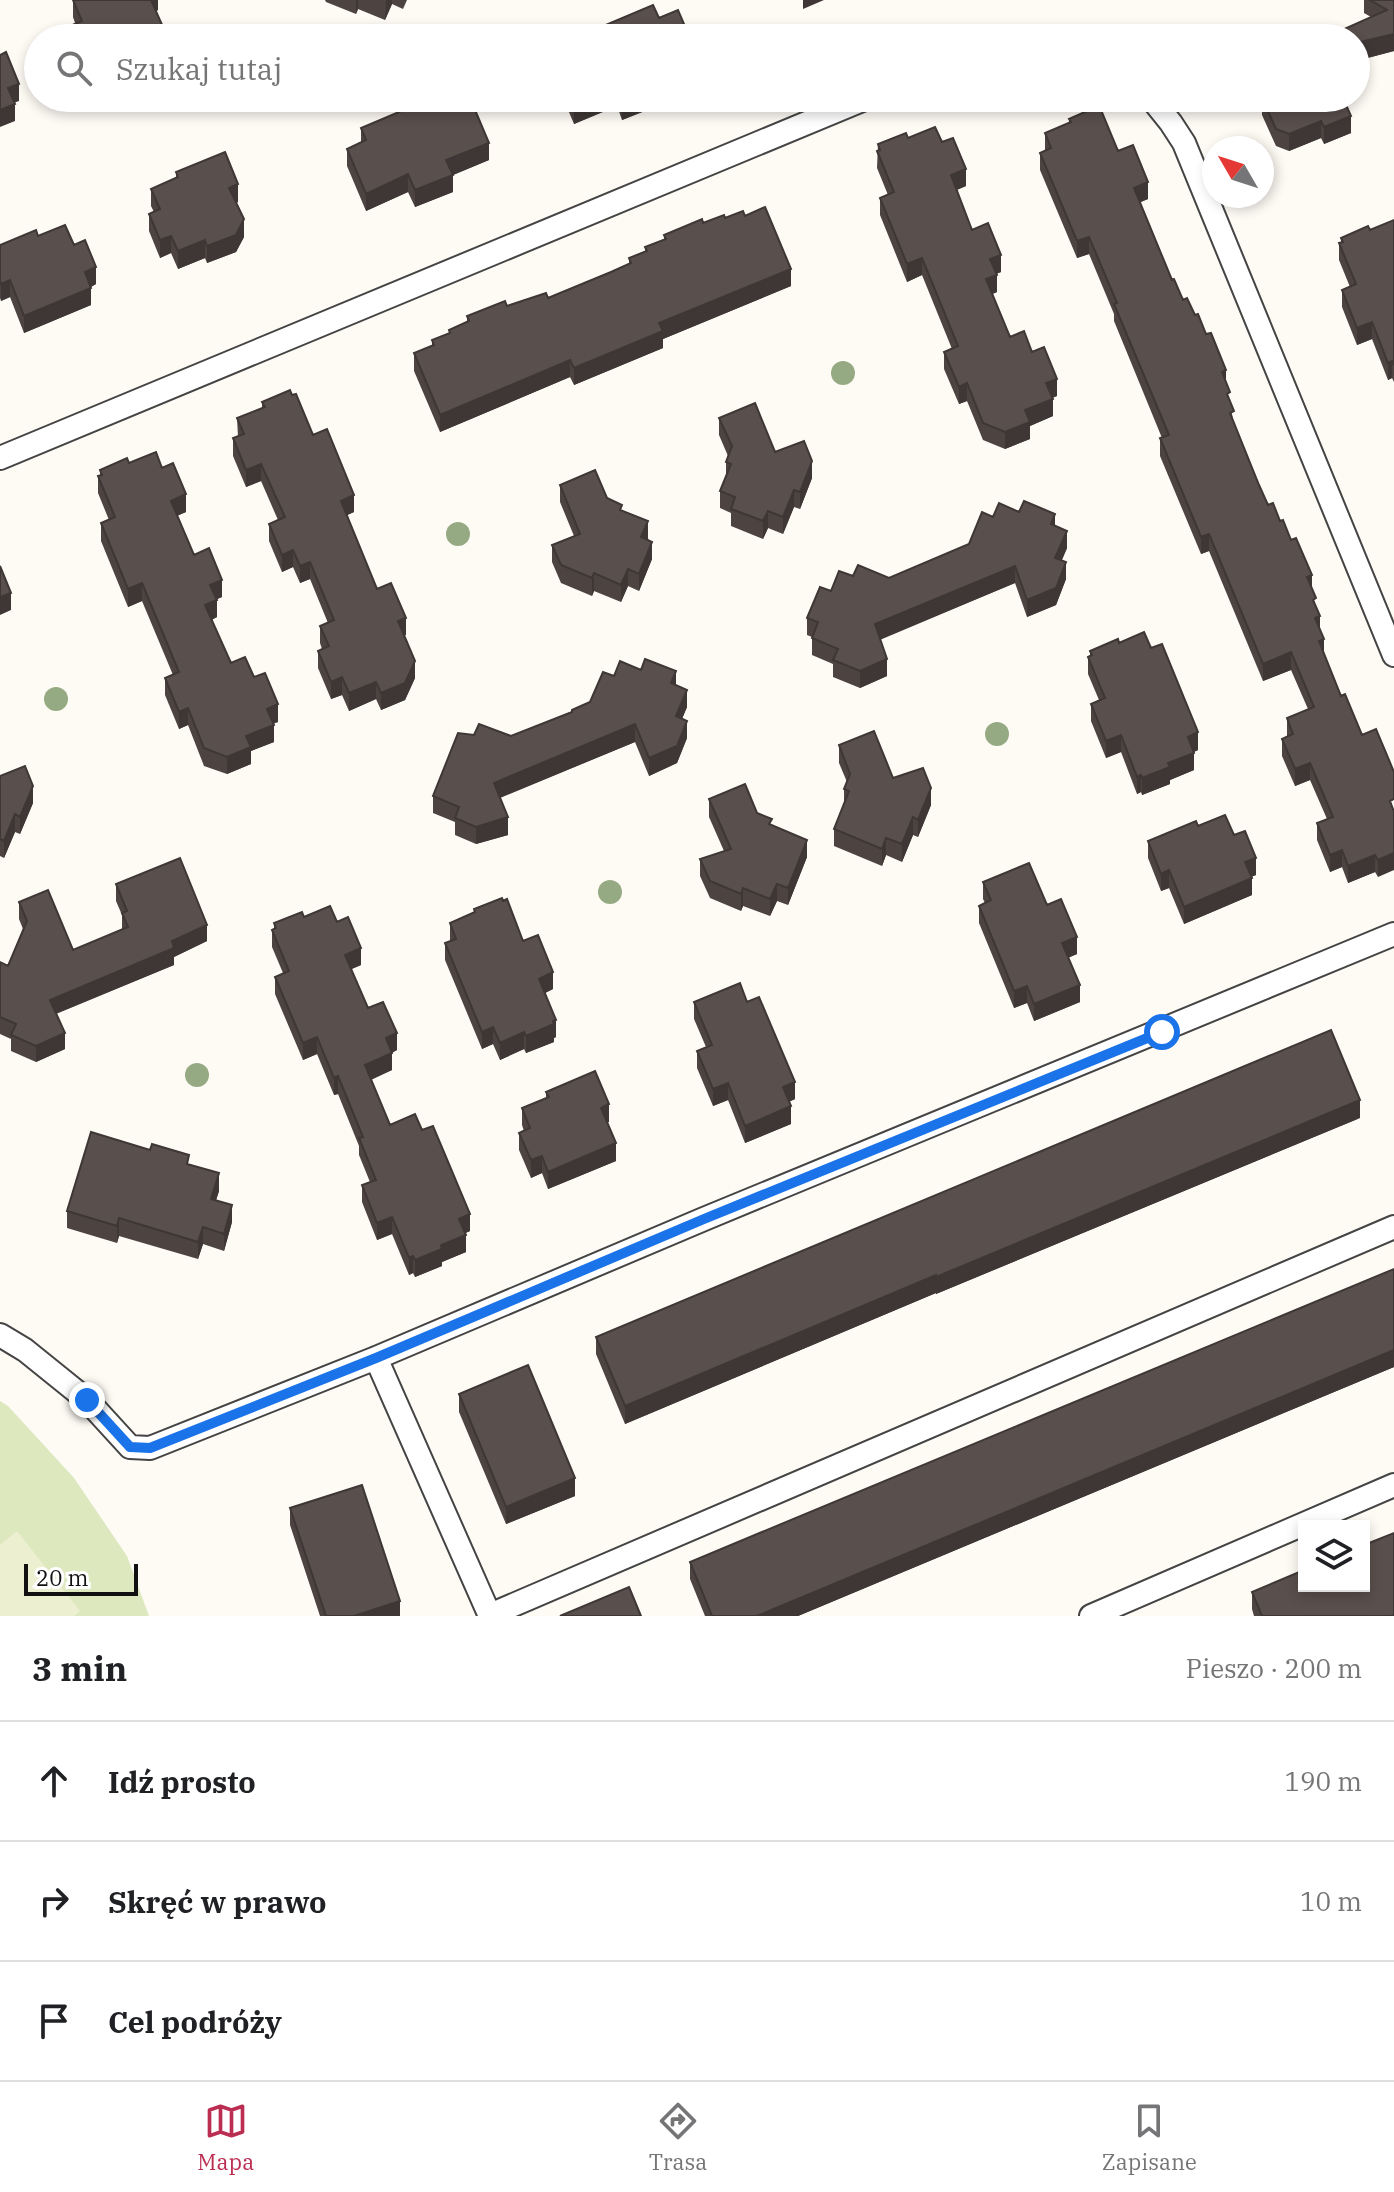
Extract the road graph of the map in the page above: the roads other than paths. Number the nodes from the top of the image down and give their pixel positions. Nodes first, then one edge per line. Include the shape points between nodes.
1 (833, 112) edge
2 (1162, 112) edge
3 (0, 458) edge
4 (1394, 655) edge
5 (1394, 934) edge
6 (1394, 1227) edge
7 (0, 1335) edge
8 (376, 1358) junction
9 (1394, 1485) edge
10 (490, 1616) edge
11 (1091, 1616) edge

1 - 3 lane
2 - 4 lane via 1184,143
5 - 8 lane
6 - 10 lane
7 - 8 lane via 87,1400 130,1447 140,1449
8 - 10 lane
9 - 11 lane

